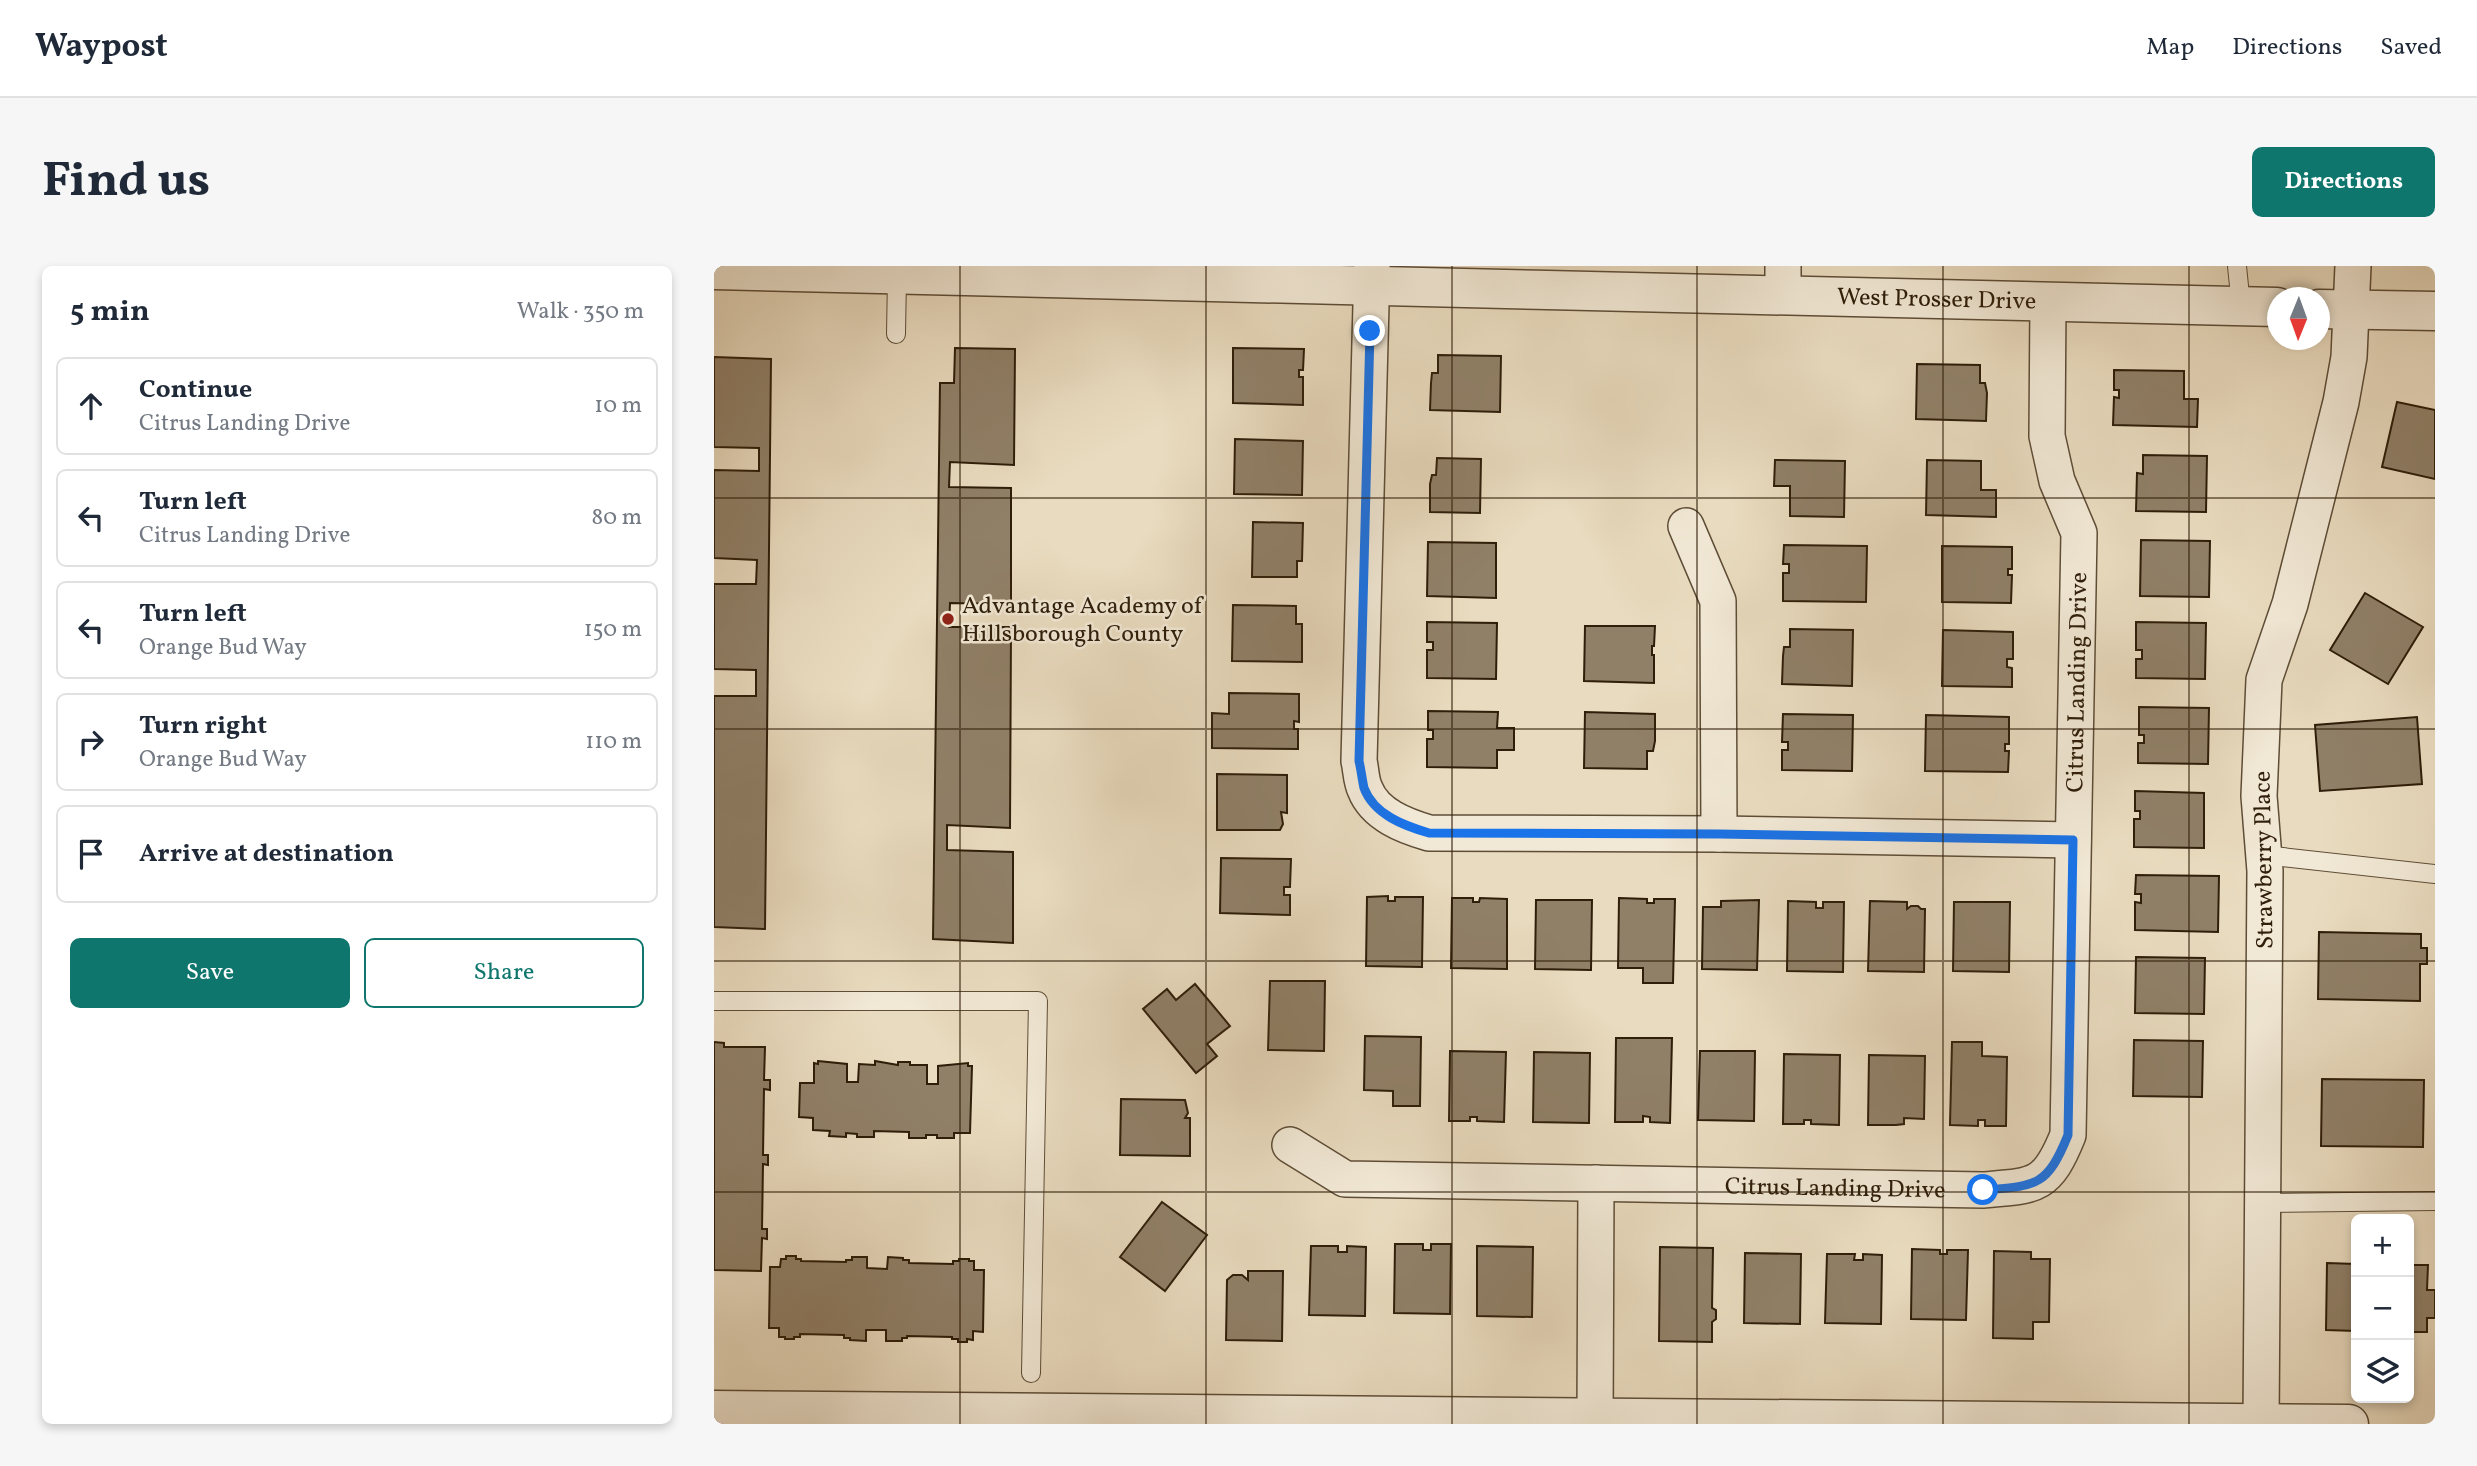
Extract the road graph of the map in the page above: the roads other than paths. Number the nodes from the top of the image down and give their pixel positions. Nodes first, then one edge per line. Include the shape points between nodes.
1 (2237, 266) edge
2 (2353, 266) edge
3 (714, 270) edge
4 (909, 273) edge
5 (1372, 277) edge
6 (1783, 280) edge
7 (2048, 301) junction
8 (2259, 307) edge
9 (2336, 309) edge
10 (2435, 311) edge
11 (896, 334) dead end
12 (1686, 526) dead end
13 (1719, 834) junction
14 (2073, 840) junction
15 (2264, 855) junction
16 (2435, 874) edge
17 (714, 1001) edge
18 (1290, 1145) dead end
19 (1596, 1183) junction
20 (2435, 1201) edge
21 (2263, 1203) junction
22 (1031, 1373) dead end
23 (714, 1410) edge
24 (1595, 1421) edge
25 (2031, 1422) edge
26 (2261, 1423) edge
27 (2349, 1424) edge

1 - 8 lane
2 - 9 street, Strawberry Place
3 - 4 street, West Prosser Drive
4 - 5 street, West Prosser Drive
4 - 11 lane
5 - 6 street, West Prosser Drive
5 - 13 street via 1359,761 1365,790 1379,809 1402,826 1429,833
6 - 7 street, West Prosser Drive
7 - 8 street, West Prosser Drive
7 - 14 street, Citrus Landing Drive via 2047,436 2057,481 2079,533
9 - 10 street
9 - 15 street, Strawberry Place via 2349,357 2341,402 2290,604 2264,680 2259,796
12 - 13 street via 1718,601
13 - 14 street
14 - 19 street, Citrus Landing Drive via 2068,1135 2045,1178 1983,1190
15 - 16 lane
15 - 21 street, Strawberry Place
17 - 22 lane via 1038,1001
18 - 19 street, Citrus Landing Drive via 1345,1179
19 - 24 street
20 - 21 lane
21 - 26 street, Strawberry Place
23 - 24 street
24 - 25 street
25 - 26 street
26 - 27 street

